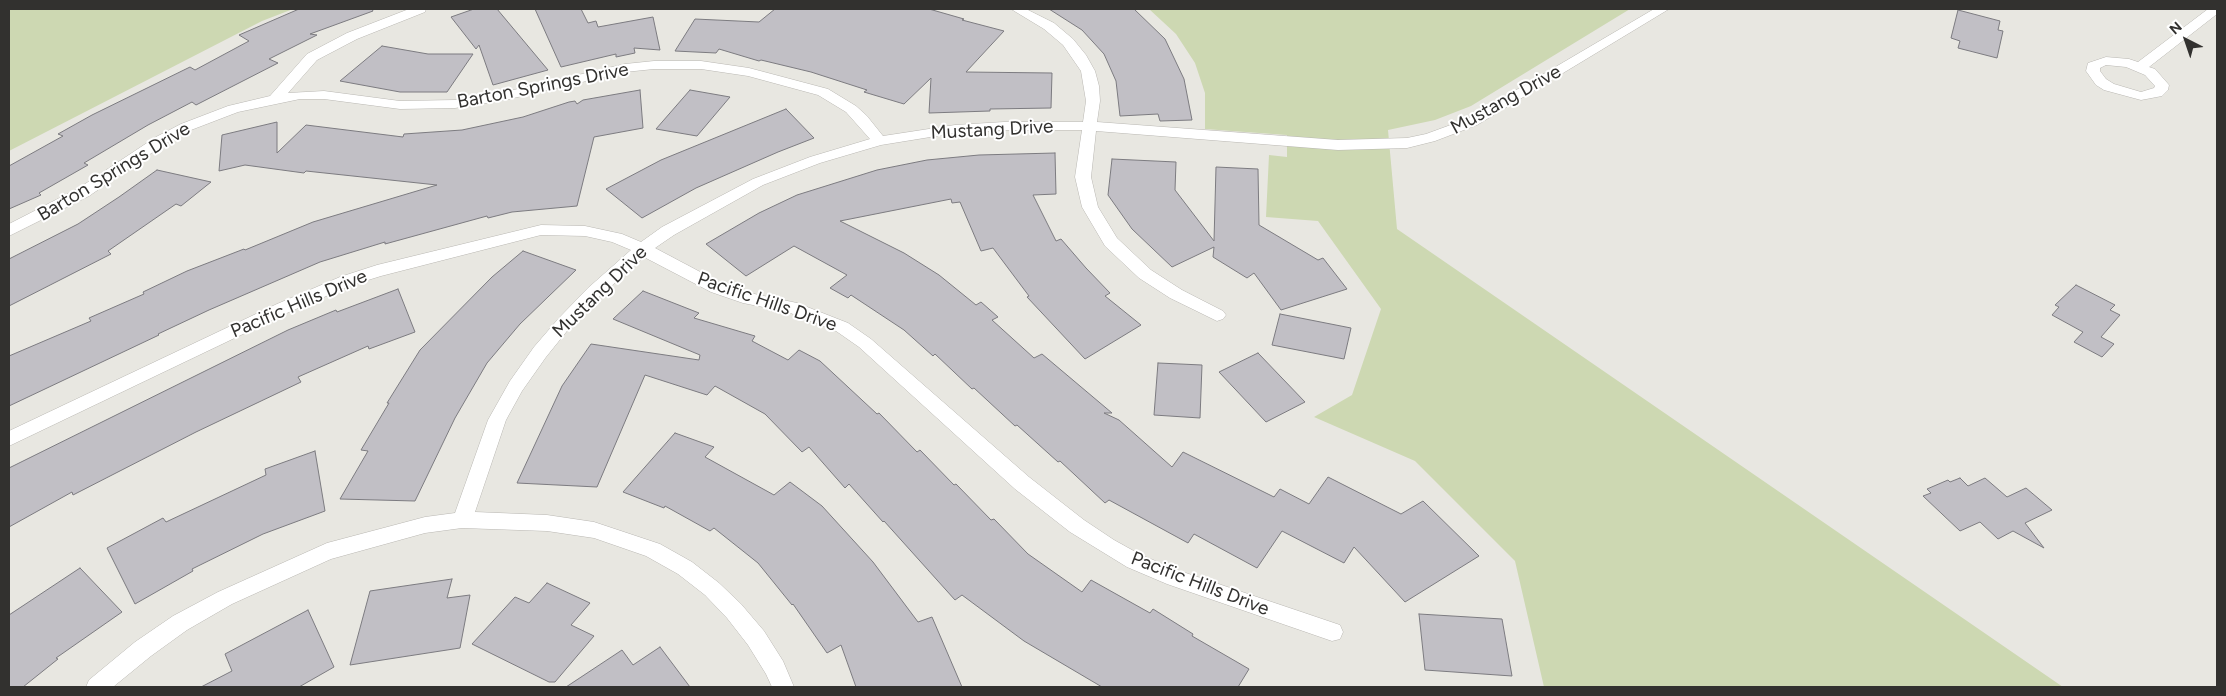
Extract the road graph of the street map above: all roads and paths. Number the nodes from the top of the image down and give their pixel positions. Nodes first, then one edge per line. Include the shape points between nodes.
1 (420, 9) edge
2 (1017, 9) edge
3 (1663, 9) edge
4 (2216, 9) edge
5 (2140, 67) dead end
6 (275, 99) junction
7 (1088, 126) junction
8 (879, 141) junction
9 (9, 231) edge
10 (643, 248) junction
11 (1217, 315) dead end
12 (9, 439) edge
13 (462, 520) junction
14 (1332, 632) dead end
15 (97, 687) edge
16 (783, 687) edge

1 - 6 street via 352,36 312,57
2 - 7 street via 1048,26 1079,55 1092,86
3 - 7 street, Mustang Drive via 1472,122 1407,143 1338,145
4 - 5 street
6 - 8 street, Barton Springs Drive via 324,95 400,105 455,104 505,96 625,68 701,65 749,72 823,92 851,108
6 - 9 street, Barton Springs Drive via 233,109 186,127 84,192
7 - 8 street, Mustang Drive via 955,129
7 - 11 street via 1085,192 1111,242 1145,274
8 - 10 street, Mustang Drive via 758,182
10 - 12 street, Pacific Hills Drive via 585,231 541,230 376,271 319,291
10 - 13 street, Mustang Drive via 565,322 516,386 497,420
10 - 14 street, Pacific Hills Drive via 717,288 791,307 842,327 1051,507 1134,562
13 - 15 street via 426,525 327,552 258,582 180,623 142,649
13 - 16 street via 547,523 594,530 653,550 712,589 734,611 756,638

